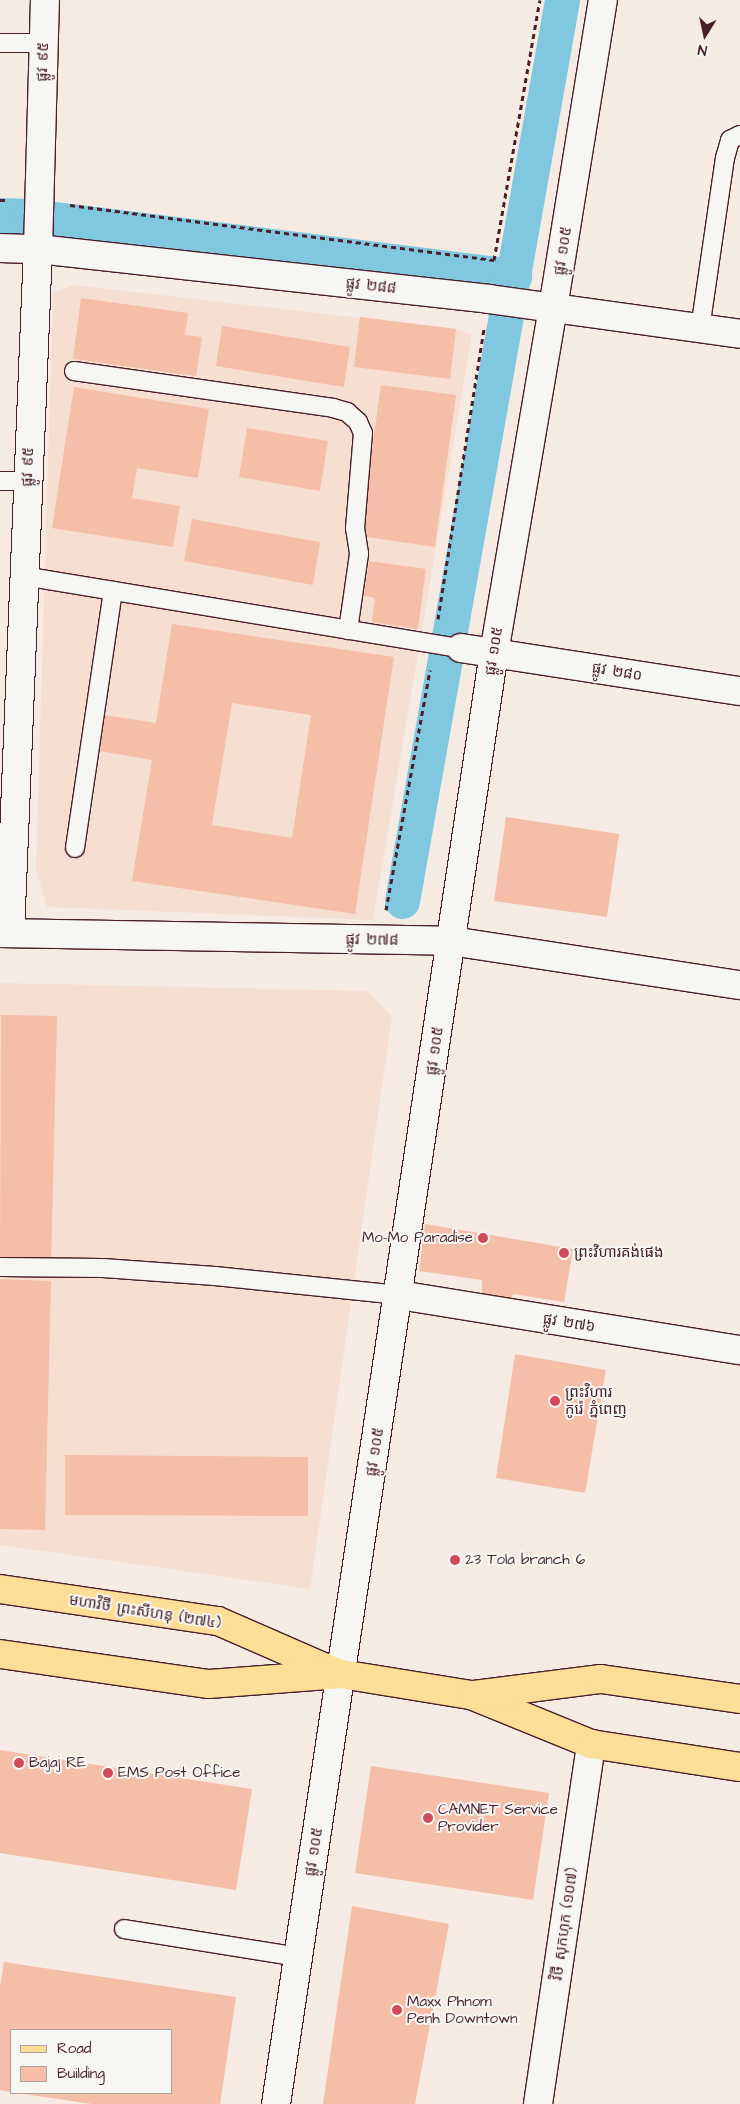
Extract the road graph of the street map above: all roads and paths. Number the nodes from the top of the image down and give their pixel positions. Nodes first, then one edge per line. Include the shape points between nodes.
1 (45, 0) edge
2 (540, 0) edge
3 (603, 0) edge
4 (0, 43) edge
5 (44, 44) junction
6 (740, 135) edge
7 (0, 200) edge
8 (39, 201) junction
9 (38, 244) junction
10 (0, 248) edge
11 (553, 308) junction
12 (700, 329) junction
13 (740, 334) edge
14 (74, 371) dead end
15 (0, 480) edge
16 (28, 481) junction
17 (24, 576) junction
18 (113, 591) junction
19 (348, 630) junction
20 (448, 646) joint
21 (494, 653) junction
22 (740, 691) edge
23 (75, 848) dead end
24 (5, 933) edge
25 (451, 941) junction
26 (740, 986) edge
27 (0, 1267) edge
28 (399, 1295) junction
29 (740, 1350) edge
30 (0, 1589) edge
31 (0, 1654) edge
32 (341, 1674) junction
33 (471, 1695) junction
34 (740, 1700) edge
35 (591, 1744) junction
36 (740, 1767) edge
37 (124, 1929) dead end
38 (298, 1957) junction
39 (276, 2104) edge
40 (538, 2104) edge

1 - 5 street, ផ្លូវ ៩៥
2 - 8 path via 494,260
3 - 11 street, ផ្លូវ ១០៥
4 - 5 lane
5 - 8 street, ផ្លូវ ៩៥
6 - 12 lane via 730,140 725,158
7 - 8 path
8 - 9 street, ផ្លូវ ៩៥
9 - 10 street, ផ្លូវ ២៨៨
9 - 11 street, ផ្លូវ ២៨៨
9 - 16 street, ផ្លូវ ៩៥
11 - 12 street, ផ្លូវ ២៨៨
11 - 21 street, ផ្លូវ ១០៥
12 - 13 street, ផ្លូវ ២៨៨
14 - 19 lane via 333,408 347,412 358,422 363,433 355,528 360,554
15 - 16 lane
16 - 17 street, ផ្លូវ ៩៥
17 - 18 lane
17 - 24 street, ផ្លូវ ៩៥
18 - 19 lane
18 - 23 lane
19 - 20 lane
20 - 21 street, ផ្លូវ ២៨០
21 - 22 street, ផ្លូវ ២៨០
21 - 25 street, ផ្លូវ ១០៥
24 - 25 street, ផ្លូវ ២៧៨
25 - 26 street, ផ្លូវ ២៧៨
25 - 28 street, ផ្លូវ ១០៥
27 - 28 lane via 103,1268
28 - 29 street, ផ្លូវ ២៧៦
28 - 32 street, ផ្លូវ ១០៥
30 - 32 main road, មហាវិថី ព្រះសីហនុ (២៧៤) via 218,1621
31 - 32 main road, មហាវិថី ព្រះសីហនុ (២៧៤) via 209,1684
32 - 33 main road, មហាវិថី ព្រះសីហនុ (២៧៤)
32 - 38 street, ផ្លូវ ១០៥
33 - 34 main road, មហាវិថី ព្រះសីហនុ (២៧៤) via 601,1679
33 - 35 main road, មហាវិថី ព្រះសីហនុ (២៧៤)
35 - 36 main road, មហាវិថី ព្រះសីហនុ (២៧៤)
35 - 40 street, វិថី សុកហុក (១០៧)
37 - 38 lane
38 - 39 street, ផ្លូវ ១០៥

